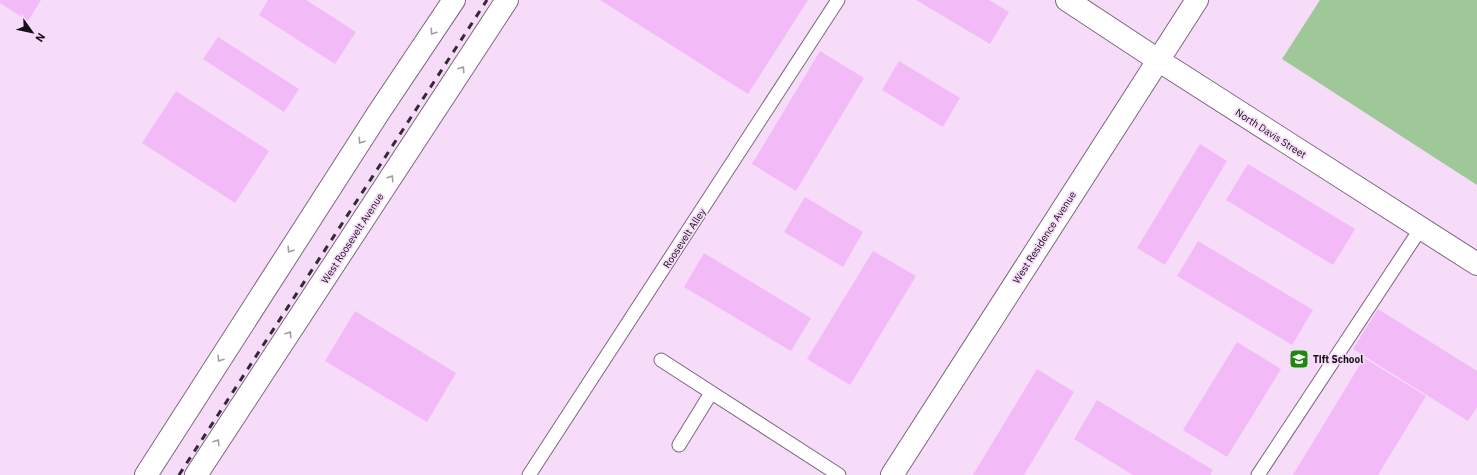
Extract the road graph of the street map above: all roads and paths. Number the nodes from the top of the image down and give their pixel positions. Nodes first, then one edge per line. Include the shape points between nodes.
1 (454, 0) edge
2 (507, 0) edge
3 (838, 0) edge
4 (1067, 0) edge
5 (1197, 0) edge
6 (1158, 60) junction
7 (1421, 228) junction
8 (1477, 264) edge
9 (661, 360) dead end
10 (711, 392) junction
11 (679, 445) dead end
12 (146, 475) edge
13 (196, 475) edge
14 (530, 475) edge
15 (839, 475) edge
16 (892, 475) edge
17 (1258, 475) edge

1 -> 12 street
13 -> 2 street, West Roosevelt Avenue
3 - 14 lane, Roosevelt Alley
4 - 6 street, North Davis Street
5 - 6 street, West Residence Avenue
6 - 7 street, North Davis Street
6 - 16 street, West Residence Avenue
7 - 8 street, North Davis Street
7 - 17 lane
9 - 10 lane
10 - 11 lane
10 - 15 lane

